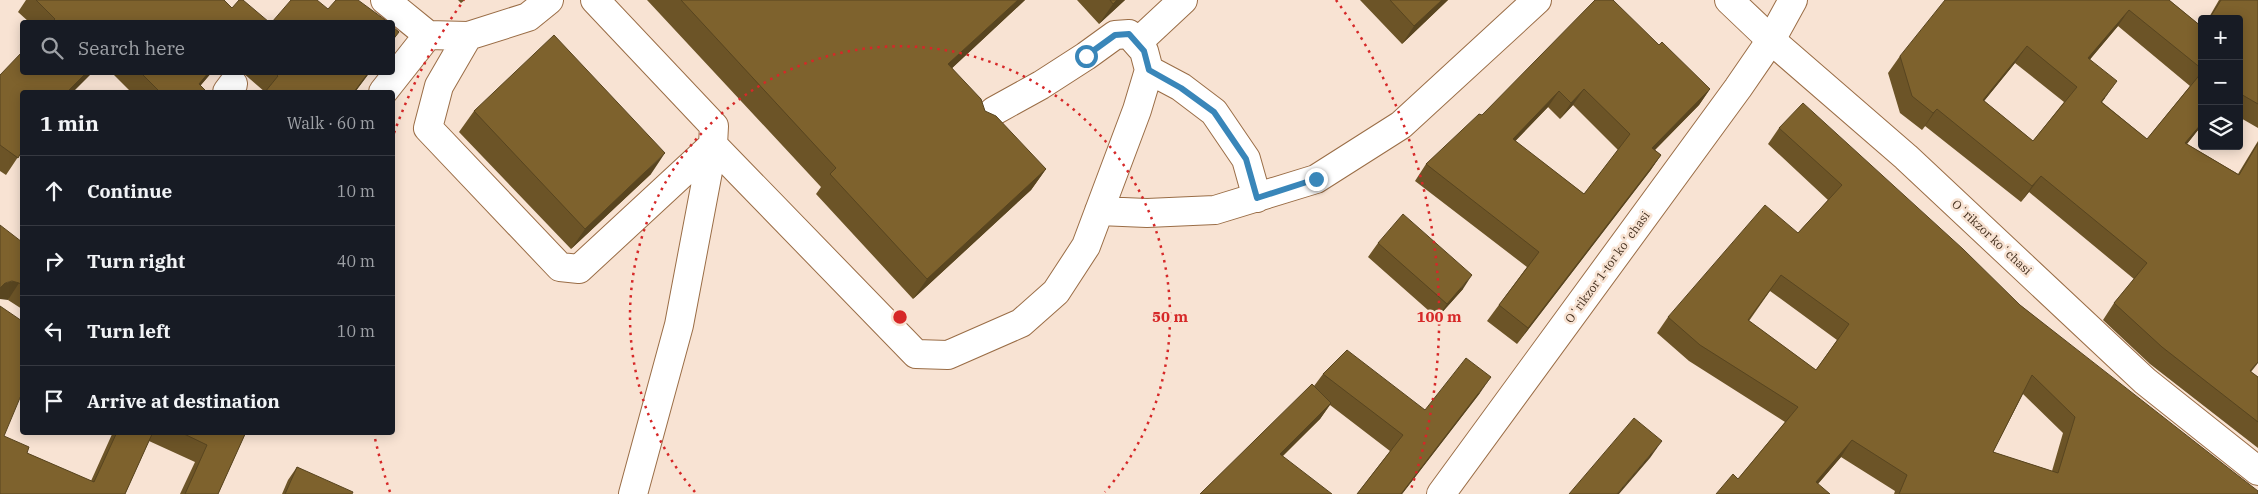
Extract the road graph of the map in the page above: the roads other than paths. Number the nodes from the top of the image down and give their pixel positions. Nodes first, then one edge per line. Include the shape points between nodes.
1 (385, 0) edge
2 (549, 0) edge
3 (595, 0) edge
4 (1183, 0) edge
5 (1537, 0) edge
6 (1729, 0) edge
7 (1793, 0) edge
8 (428, 35) junction
9 (468, 36) junction
10 (1771, 40) junction
11 (1138, 42) junction
12 (1149, 70) junction
13 (385, 90) edge
14 (982, 121) edge
15 (713, 145) junction
16 (1257, 198) junction
17 (1099, 210) junction
18 (2258, 471) edge
19 (633, 494) edge
20 (1441, 494) edge

1 - 8 main road
2 - 9 main road via 528,17
3 - 15 main road via 714,126
4 - 11 main road
5 - 16 main road via 1401,125 1316,179
6 - 10 main road, Oʻrikzor koʻchasi
7 - 10 main road, Oʻrikzor 1-tor koʻchasi
8 - 9 main road
8 - 13 main road
9 - 15 main road via 439,86 428,128 560,267 579,269
10 - 18 main road, Oʻrikzor koʻchasi via 1906,157 2145,381
10 - 20 main road, Oʻrikzor 1-tor koʻchasi
11 - 12 main road
11 - 14 main road via 1129,34 1115,35 1041,86
12 - 16 main road via 1214,112 1246,159
12 - 17 main road
15 - 17 main road via 916,354 948,355 1022,323 1056,292 1086,246
15 - 19 main road via 679,326
16 - 17 main road via 1215,210 1147,213

